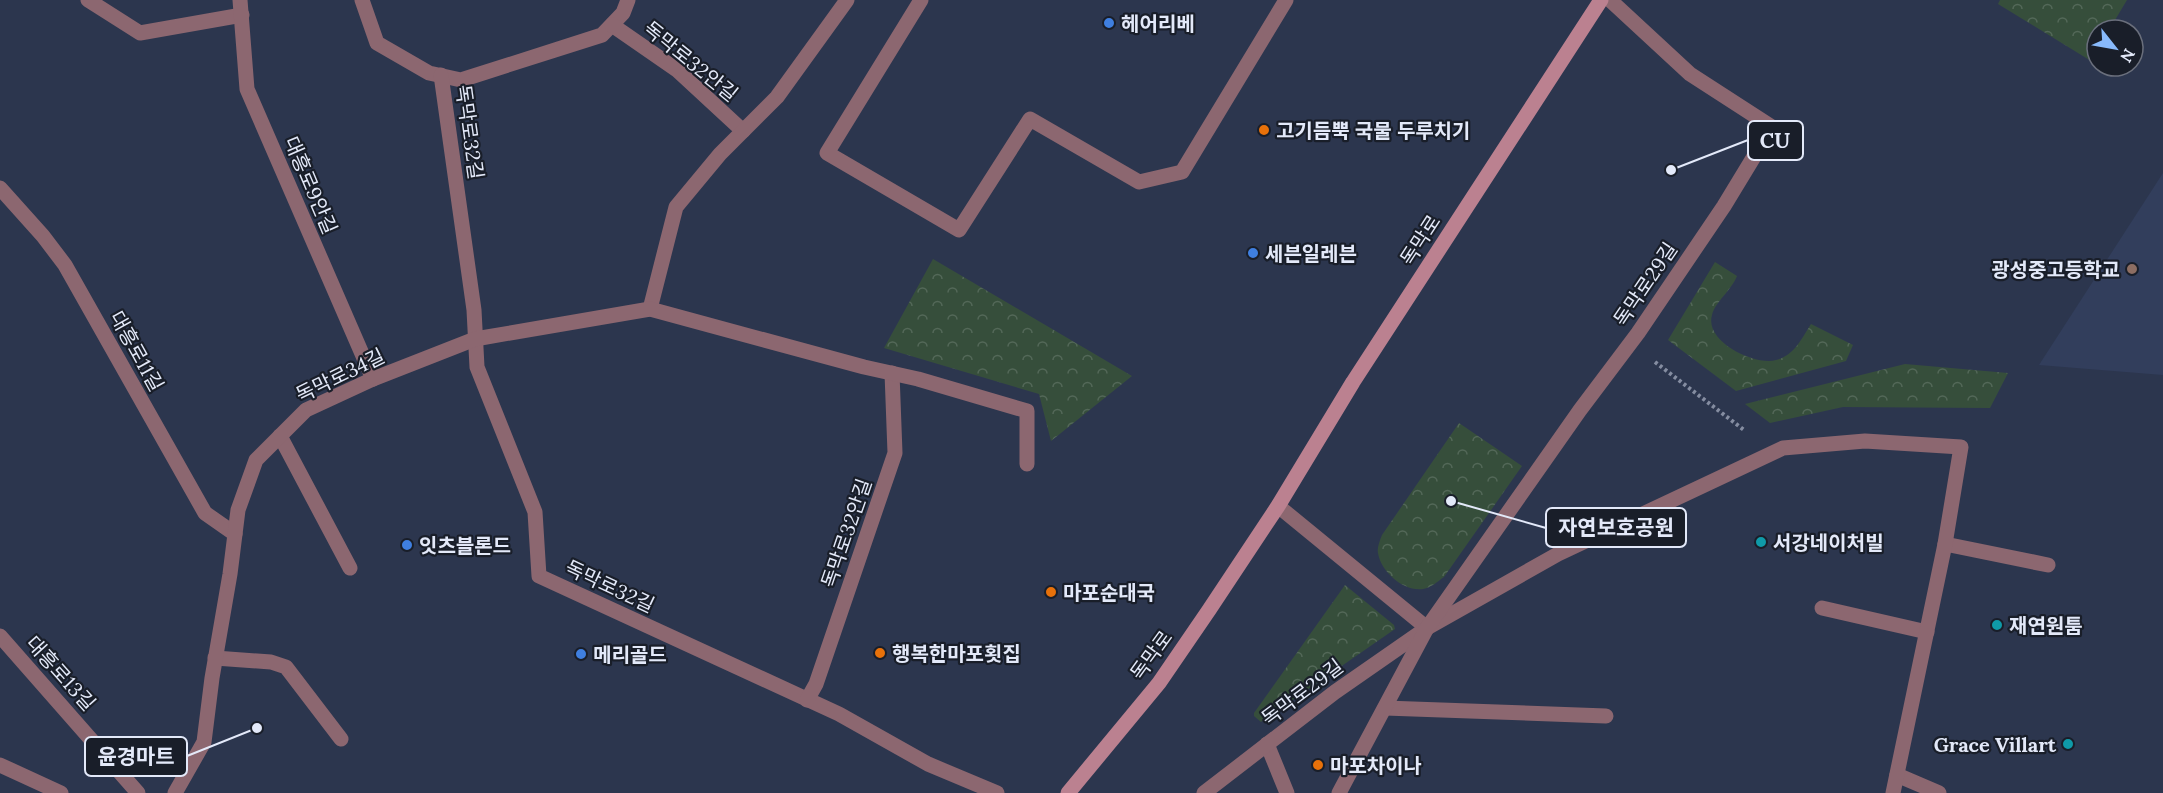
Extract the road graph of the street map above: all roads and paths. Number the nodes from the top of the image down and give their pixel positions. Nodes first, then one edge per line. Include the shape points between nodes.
1 (88, 0) edge
2 (362, 0) edge
3 (628, 0) edge
4 (847, 0) edge
5 (921, 0) edge
6 (1286, 0) edge
7 (1601, 0) edge
8 (1610, 0) edge
9 (241, 8) edge
10 (612, 25) junction
11 (441, 75) junction
12 (743, 131) junction
13 (0, 188) edge
14 (650, 309) junction
15 (475, 339) junction
16 (1630, 343) junction
17 (892, 373) junction
18 (373, 379) junction
19 (280, 436) junction
20 (1773, 453) junction
21 (1027, 464) dead end
22 (1278, 506) junction
23 (235, 534) junction
24 (1945, 544) junction
25 (2048, 565) dead end
26 (350, 568) dead end
27 (1822, 608) dead end
28 (1427, 628) junction
29 (1927, 632) junction
30 (0, 636) edge
31 (215, 658) junction
32 (807, 700) junction
33 (1385, 708) junction
34 (1606, 716) dead end
35 (341, 739) dead end
36 (1266, 744) junction
37 (0, 765) edge
38 (1897, 776) junction
39 (61, 793) edge
40 (138, 793) edge
41 (175, 793) edge
42 (997, 793) edge
43 (1068, 793) edge
44 (1204, 793) edge
45 (1287, 793) edge
46 (1339, 793) edge
47 (1893, 793) edge
48 (1939, 793) edge

1 - 9 street via 140,33
2 - 11 street, 독막로32길 via 377,43 429,73
3 - 10 street, 독막로32길
4 - 12 street, 독막로32안길 via 777,97
5 - 6 street via 827,153 959,230 1030,119 1139,182 1182,171
7 - 22 main road, 독막로 via 1353,382
8 - 16 street, 독막로29길 via 1690,74 1772,127 1724,206
9 - 18 street, 대흥로9안길 via 247,89
10 - 11 street, 독막로32길 via 602,36 461,80
10 - 12 street, 독막로32안길 via 677,70
11 - 15 street, 독막로32길
12 - 14 street, 독막로32안길 via 676,207
13 - 23 street, 대흥로11길 via 65,265 205,513
14 - 15 street
14 - 17 street
15 - 18 street, 독막로34길
15 - 32 street, 독막로32길 via 477,367 535,512 539,576
16 - 20 path
16 - 28 street, 독막로29길
17 - 21 street via 1028,411
17 - 32 street, 독막로32안길 via 895,453 816,684
18 - 19 street, 독막로34길 via 306,411
19 - 23 street, 독막로34길 via 256,460 238,510
19 - 26 street
20 - 24 street, 독막로29길 via 1783,448 1865,441 1961,447
20 - 28 street, 독막로29길 via 1558,554
22 - 28 street
22 - 43 main road, 독막로 via 1158,683
23 - 31 street, 독막로34길
24 - 25 street
24 - 29 street, 독막로29길
27 - 29 street
28 - 33 street
28 - 36 street, 독막로29길
29 - 38 street, 독막로29길
30 - 40 street, 대흥로13길
31 - 35 street via 271,662 286,667
31 - 41 street, 독막로34길 via 204,742
32 - 42 street, 독막로32길 via 928,764
33 - 34 street
33 - 46 street
36 - 44 street, 독막로29길
36 - 45 street
37 - 39 street
38 - 47 street, 독막로29길
38 - 48 street

